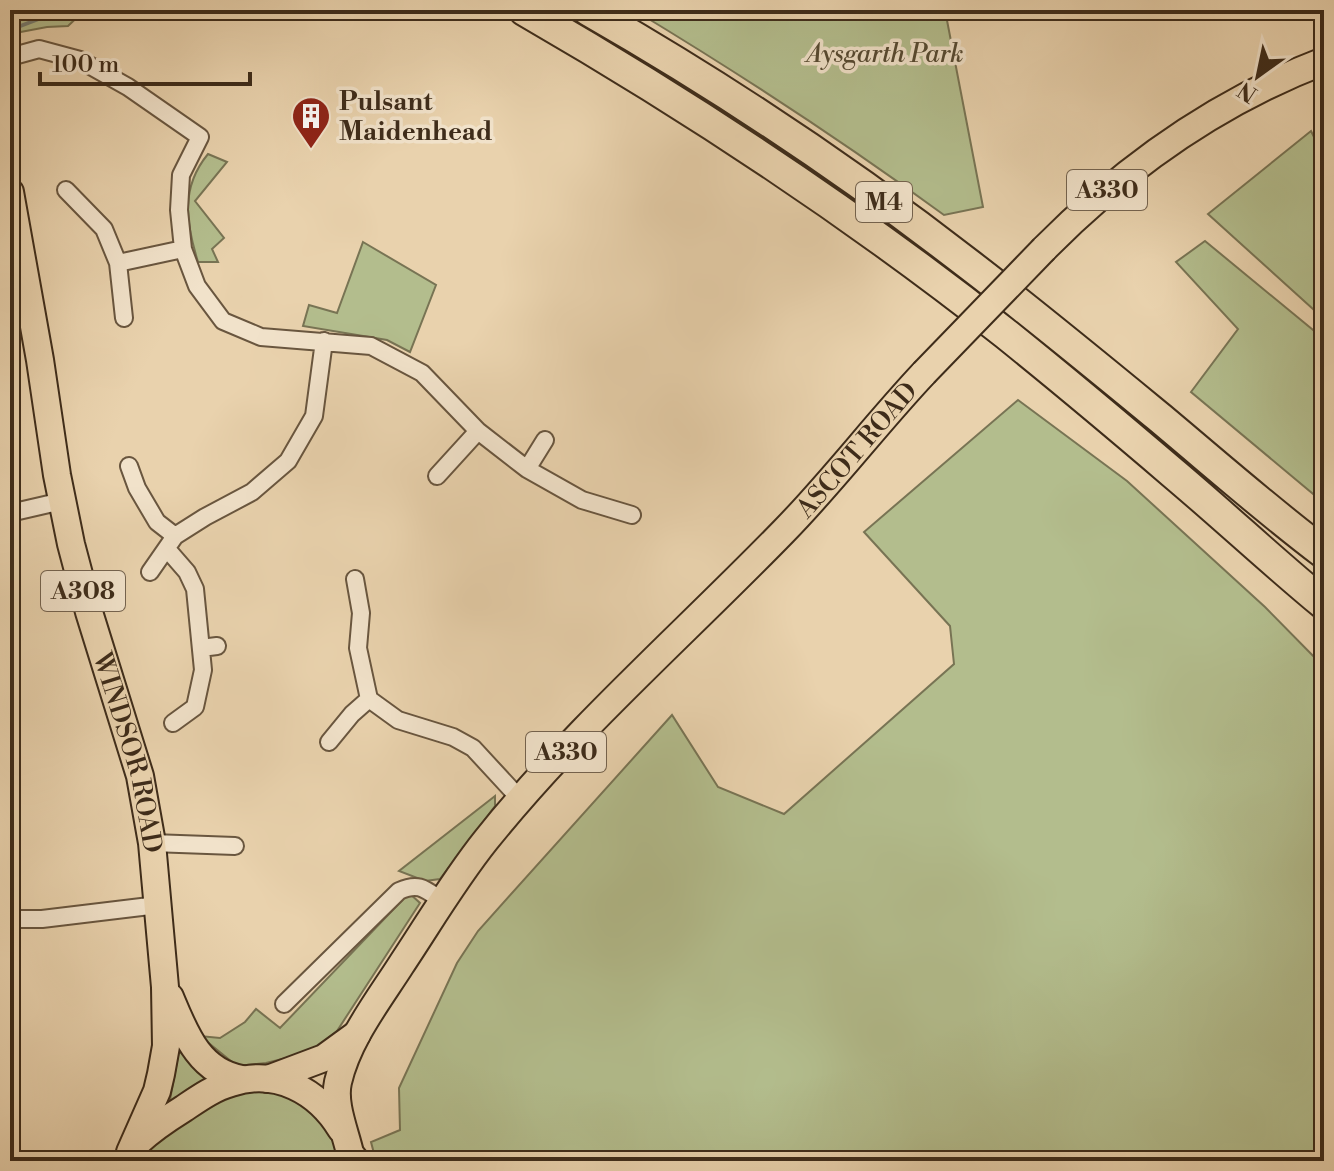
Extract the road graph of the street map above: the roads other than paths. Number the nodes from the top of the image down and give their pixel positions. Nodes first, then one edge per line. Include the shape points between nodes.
1 (524, 10) edge
2 (588, 10) edge
3 (10, 57) edge
4 (1324, 61) edge
5 (66, 190) dead end
6 (10, 192) edge
7 (183, 249) junction
8 (118, 263) junction
9 (124, 318) dead end
10 (324, 341) junction
11 (478, 431) junction
12 (545, 440) dead end
13 (129, 466) dead end
14 (527, 469) junction
15 (1174, 474) junction
16 (437, 476) dead end
17 (62, 501) junction
18 (10, 513) edge
19 (632, 515) dead end
20 (171, 543) junction
21 (1324, 553) edge
22 (150, 572) dead end
23 (355, 579) dead end
24 (1324, 591) edge
25 (1324, 604) edge
26 (369, 699) junction
27 (173, 723) dead end
28 (329, 742) dead end
29 (521, 800) junction
30 (152, 843) junction
31 (235, 846) dead end
32 (442, 901) junction
33 (158, 905) junction
34 (10, 919) edge
35 (165, 987) junction
36 (284, 1004) dead end
37 (358, 1033) junction
38 (255, 1079) junction
39 (127, 1156) edge
40 (351, 1158) edge

1 - 15 highway, M4 via 678,102 855,221 955,294
2 - 21 highway, M4 via 823,158 960,257
3 - 7 street via 39,49 80,60 200,137 181,175
4 - 29 main road, ASCOT ROAD / A330, bridge via 1253,92 1177,136 1116,182 924,373 787,528
5 - 8 street via 104,229
6 - 17 main road, WINDSOR ROAD / A308
7 - 8 street
7 - 10 street via 197,286 223,321 261,337
8 - 9 street
10 - 11 street via 371,346 422,373
10 - 20 street via 314,416 288,461 252,492
11 - 14 street
11 - 16 street
12 - 14 street
13 - 20 street
14 - 19 street via 613,518
15 - 24 highway, M4
15 - 25 highway, M4
17 - 18 street
17 - 30 main road, WINDSOR ROAD / A308 via 82,589 140,776
20 - 22 street
20 - 27 street via 195,589 209,647 195,707
23 - 26 street via 367,611 358,648
26 - 28 street
26 - 29 street via 398,720 473,748
29 - 32 main road, ASCOT ROAD / A330
30 - 31 street
30 - 33 main road, WINDSOR ROAD / A308
32 - 36 street via 417,886 399,891
32 - 37 main road, ASCOT ROAD / A330
33 - 34 street
33 - 35 main road, WINDSOR ROAD / A308
35 - 38 main road, WINDSOR ROAD / A308 via 199,1055 226,1075
35 - 39 main road, WINDSOR ROAD / A308 via 161,1074
37 - 38 main road, ASCOT ROAD / A330 via 324,1058
37 - 40 main road, ASCOT ROAD / A330 via 337,1091
38 - 39 main road, ASCOT ROAD via 229,1083 205,1095 150,1131
38 - 40 main road, WINDSOR ROAD via 297,1087 319,1102 342,1130

